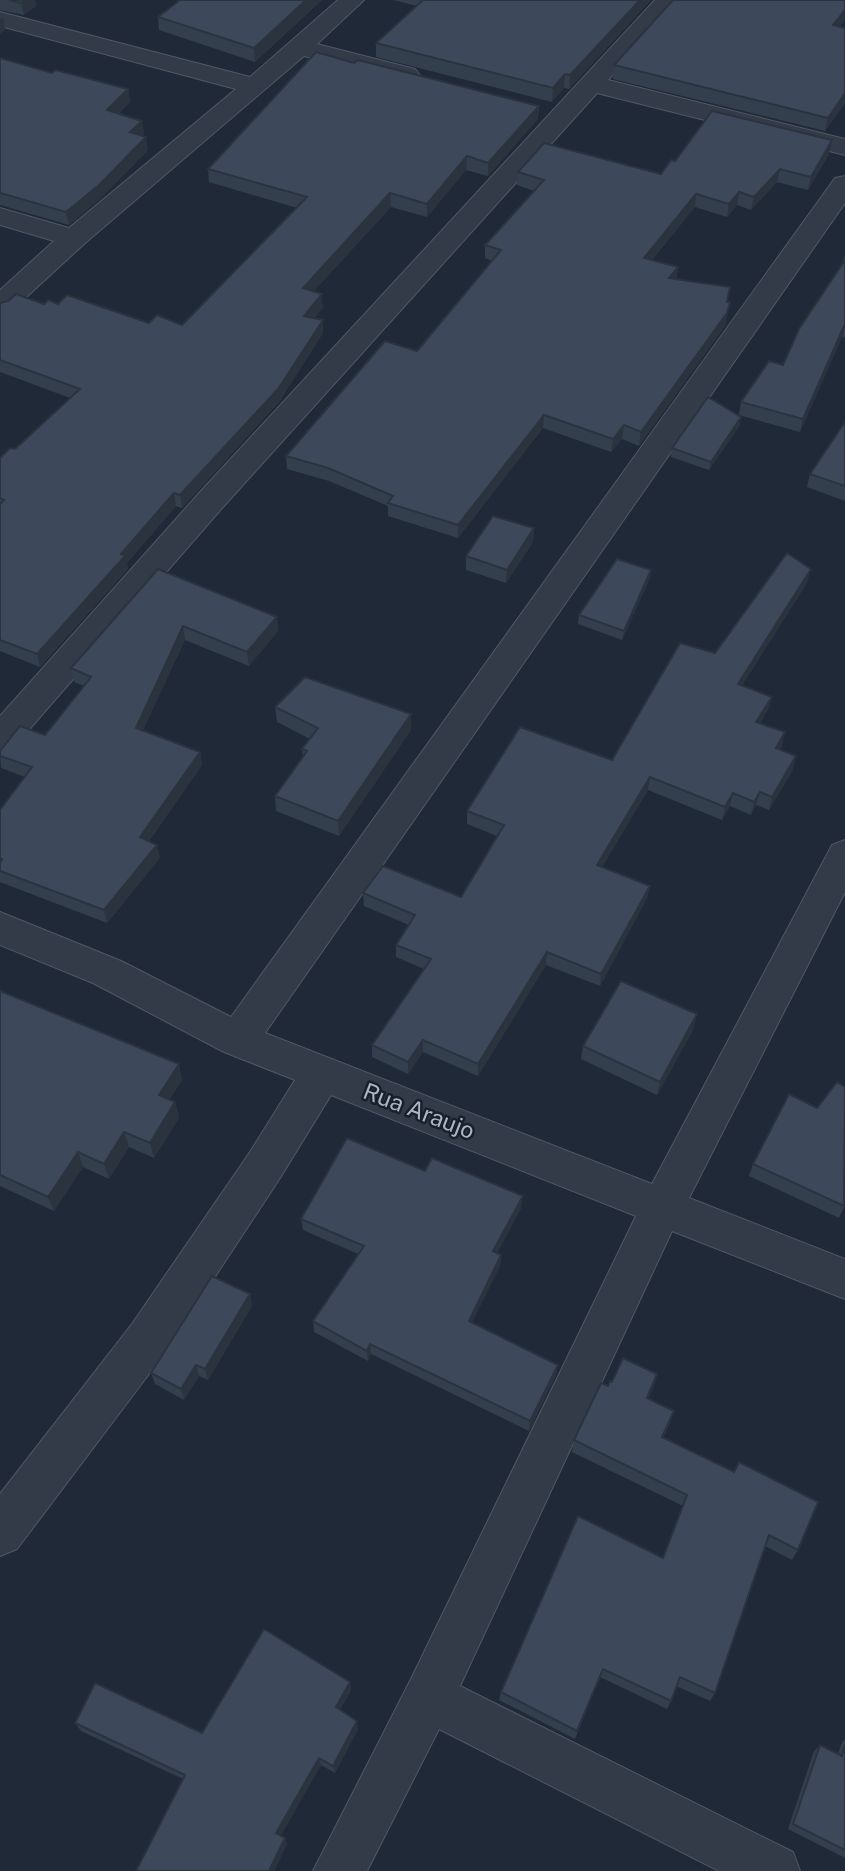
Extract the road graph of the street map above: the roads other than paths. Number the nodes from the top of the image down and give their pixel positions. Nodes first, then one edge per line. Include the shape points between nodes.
1 (352, 0) edge
2 (668, 0) edge
3 (0, 19) edge
4 (300, 47) junction
5 (432, 81) edge
6 (592, 84) junction
7 (255, 86) junction
8 (845, 147) edge
9 (845, 184) edge
10 (0, 216) edge
11 (74, 238) junction
12 (0, 306) edge
13 (0, 739) edge
14 (845, 855) edge
15 (0, 928) edge
16 (239, 1040) junction
17 (322, 1073) junction
18 (663, 1205) junction
19 (845, 1279) edge
20 (7, 1511) edge
21 (429, 1697) junction
22 (339, 1871) edge
23 (774, 1871) edge

1 - 4 street
2 - 6 street
3 - 7 street
4 - 5 street
4 - 7 street
6 - 8 street
6 - 13 street via 550,111
7 - 11 street
9 - 16 street
10 - 11 street
11 - 12 street
14 - 18 street
15 - 16 street, Rua Araujo via 107,972
16 - 17 street, Rua Araujo
17 - 18 street, Rua Araujo
17 - 20 street via 148,1339
18 - 19 street, Rua Araujo
18 - 21 street
21 - 22 street
21 - 23 street

